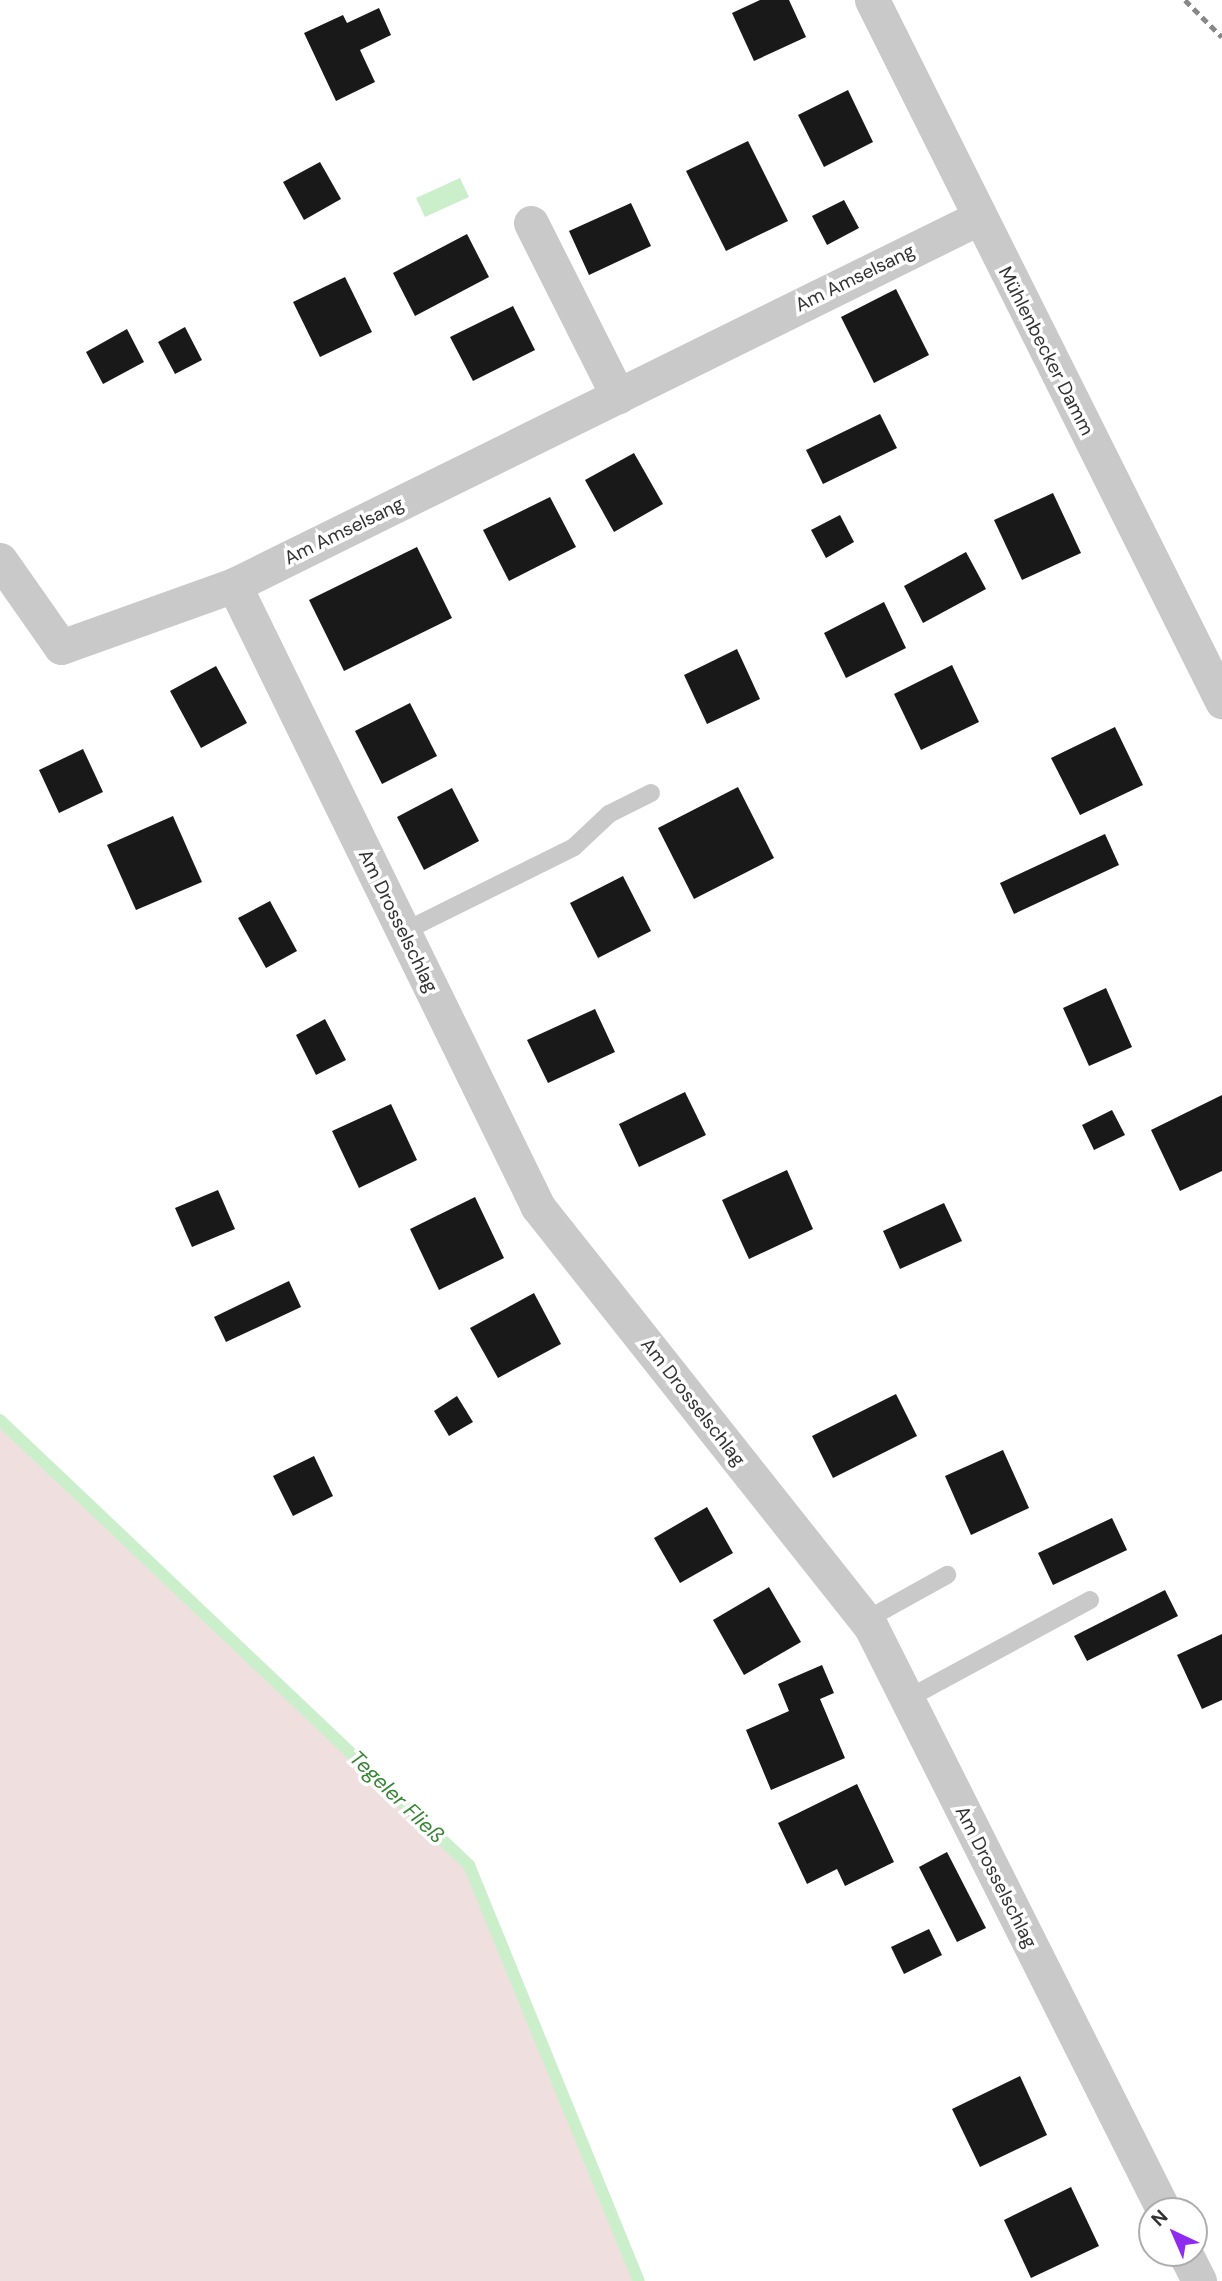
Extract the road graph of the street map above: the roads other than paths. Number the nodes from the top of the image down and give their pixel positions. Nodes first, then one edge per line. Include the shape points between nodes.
1 (872, 0) edge
2 (978, 213) junction
3 (531, 223) dead end
4 (618, 396) junction
5 (0, 560) edge
6 (234, 585) junction
7 (1222, 701) edge
8 (651, 793) dead end
9 (403, 932) junction
10 (947, 1575) dead end
11 (1090, 1600) dead end
12 (866, 1620) junction
13 (907, 1699) junction
14 (1157, 2197) edge

1 - 2 street, Mühlenbecker Damm
2 - 4 street, Am Amselsang via 970,222
2 - 7 street, Mühlenbecker Damm
3 - 4 street
4 - 6 street, Am Amselsang
5 - 6 street, Am Amselsang via 61,647
6 - 9 street, Am Drosselschlag
8 - 9 lane via 609,814 574,847
9 - 12 street, Am Drosselschlag via 538,1206
10 - 12 lane
11 - 13 lane
12 - 13 street, Am Drosselschlag
13 - 14 street, Am Drosselschlag

